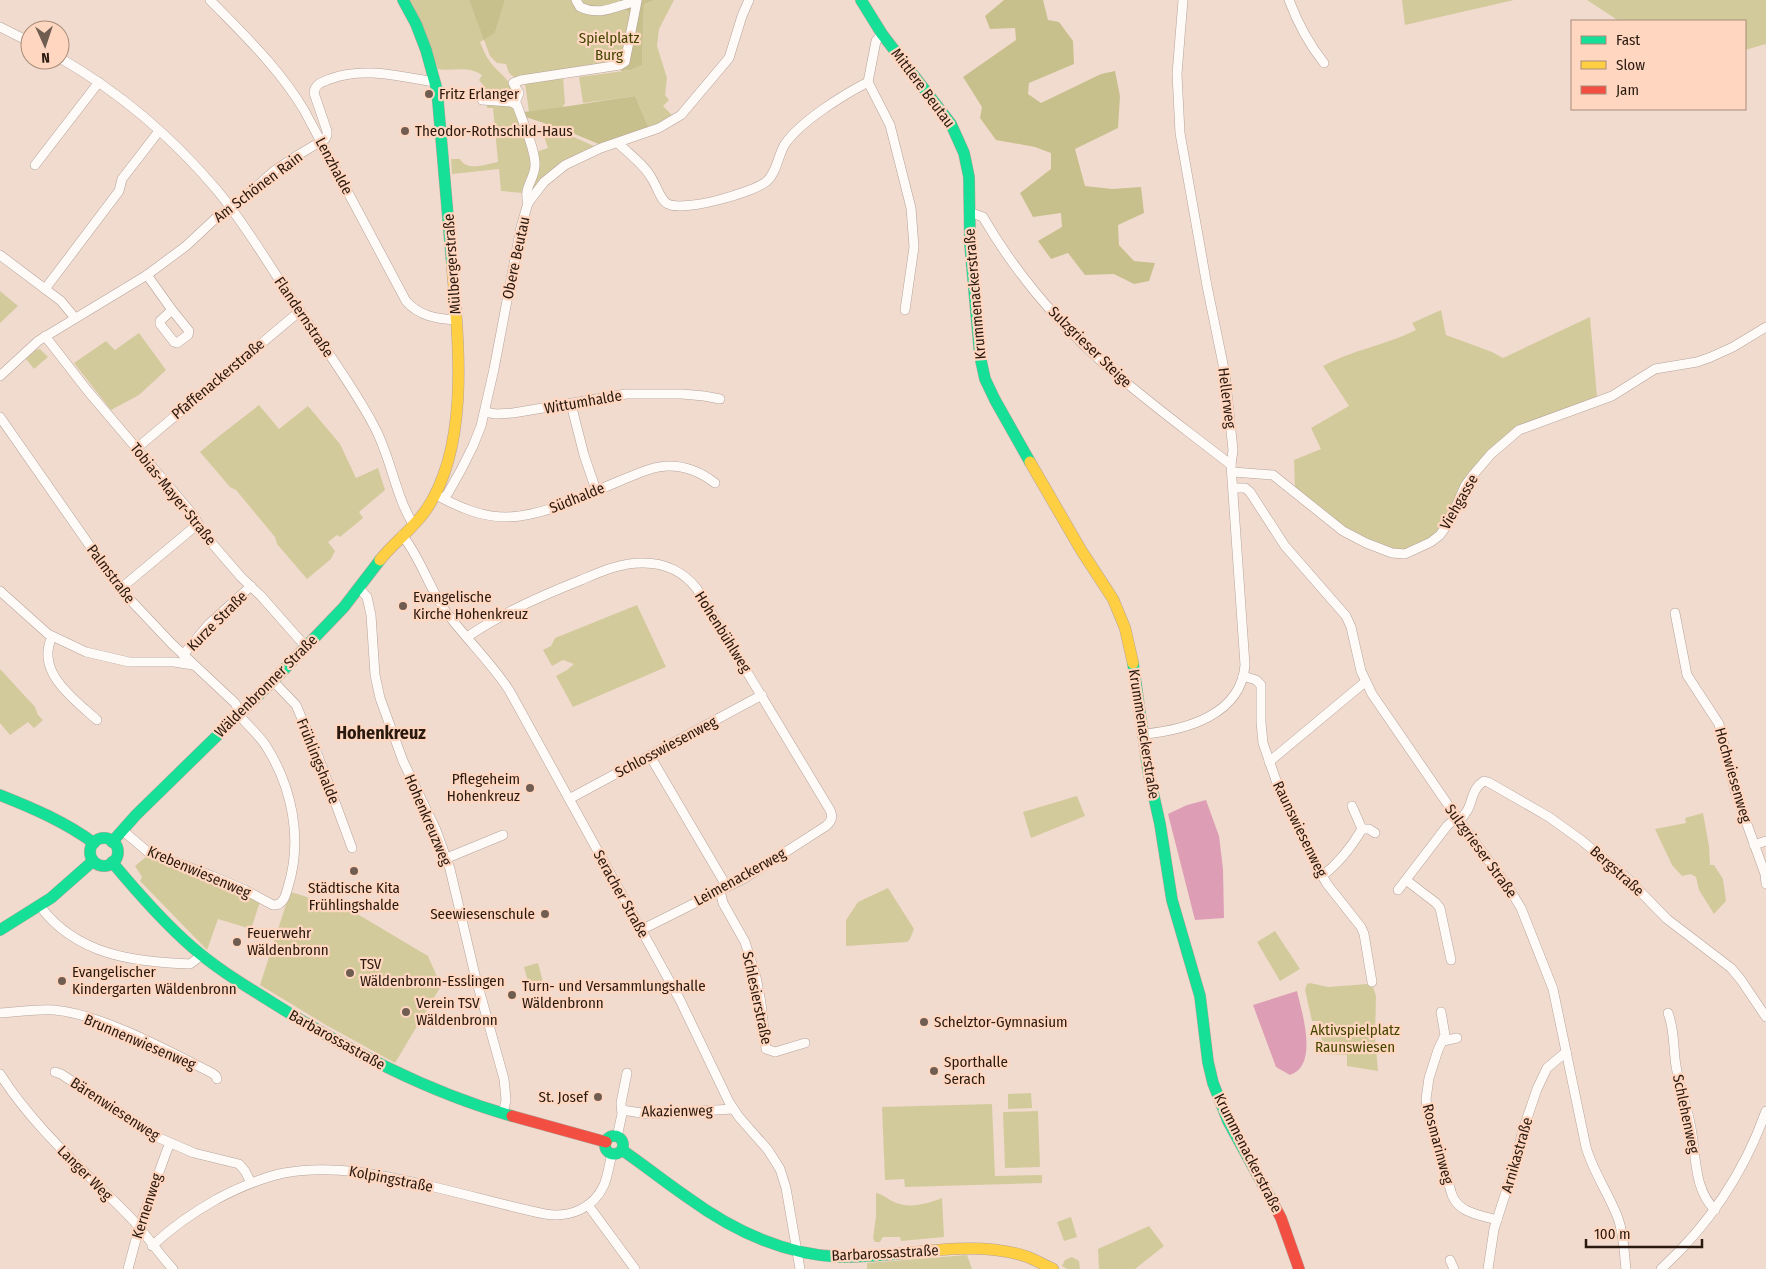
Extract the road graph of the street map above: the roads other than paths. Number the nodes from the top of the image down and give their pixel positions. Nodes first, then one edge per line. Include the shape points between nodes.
1 (210, 0) edge
2 (402, 0) edge
3 (576, 0) edge
4 (749, 0) edge
5 (861, 0) edge
6 (1183, 0) edge
7 (1289, 0) edge
8 (0, 27) edge
9 (882, 34) junction
10 (20, 37) edge
11 (1324, 63) dead end
12 (70, 64) edge
13 (99, 82) junction
14 (435, 82) junction
15 (868, 82) junction
16 (482, 100) dead end
17 (515, 104) junction
18 (159, 131) junction
19 (321, 142) junction
20 (618, 142) junction
21 (35, 165) dead end
22 (528, 203) junction
23 (231, 208) junction
24 (969, 212) junction
25 (0, 255) edge
26 (147, 275) junction
27 (45, 289) junction
28 (172, 310) dead end
29 (905, 310) dead end
30 (300, 311) junction
31 (75, 318) junction
32 (456, 320) junction
33 (1766, 327) edge
34 (44, 336) junction
35 (0, 376) edge
36 (720, 399) dead end
37 (571, 404) junction
38 (485, 412) junction
39 (0, 417) edge
40 (137, 448) junction
41 (1232, 469) junction
42 (715, 483) dead end
43 (1234, 488) junction
44 (596, 490) junction
45 (440, 496) junction
46 (198, 524) junction
47 (413, 524) junction
48 (402, 535) junction
49 (251, 586) junction
50 (359, 588) junction
51 (120, 589) junction
52 (0, 590) edge
53 (1675, 613) dead end
54 (52, 637) junction
55 (467, 637) junction
56 (172, 644) junction
57 (306, 647) junction
58 (183, 655) junction
59 (161, 662) junction
60 (194, 665) junction
61 (1243, 676) junction
62 (273, 681) junction
63 (1365, 682) junction
64 (762, 695) junction
65 (239, 715) junction
66 (97, 720) dead end
67 (1144, 734) junction
68 (650, 756) junction
69 (1269, 762) junction
70 (0, 795) edge
71 (569, 799) junction
72 (1352, 806) dead end
73 (832, 817) joint
74 (1458, 819) junction
75 (1362, 829) junction
76 (122, 830) junction
77 (1375, 833) dead end
78 (504, 835) dead end
79 (1766, 841) edge
80 (112, 842) junction
81 (94, 843) junction
82 (1754, 845) junction
83 (352, 848) dead end
84 (447, 858) junction
85 (93, 861) junction
86 (112, 862) junction
87 (1322, 876) junction
88 (1406, 880) junction
89 (1766, 884) edge
90 (724, 889) junction
91 (1398, 890) dead end
92 (40, 906) junction
93 (0, 930) edge
94 (641, 930) junction
95 (202, 955) junction
96 (1451, 960) dead end
97 (1372, 982) dead end
98 (1441, 1012) dead end
99 (0, 1013) edge
100 (1668, 1014) dead end
101 (1766, 1017) edge
102 (1457, 1038) dead end
103 (1443, 1041) junction
104 (805, 1043) dead end
105 (1566, 1052) junction
106 (55, 1072) dead end
107 (627, 1073) dead end
108 (0, 1074) edge
109 (217, 1079) dead end
110 (733, 1109) junction
111 (622, 1110) junction
112 (1766, 1111) edge
113 (503, 1114) junction
114 (617, 1137) junction
115 (606, 1142) junction
116 (170, 1144) junction
117 (617, 1152) junction
118 (251, 1183) junction
119 (588, 1205) junction
120 (1715, 1210) junction
121 (1497, 1220) junction
122 (138, 1228) junction
123 (152, 1246) junction
124 (797, 1252) junction
125 (1450, 1260) dead end
126 (128, 1269) edge
127 (173, 1269) edge
128 (634, 1269) edge
129 (800, 1269) edge
130 (1053, 1269) edge
131 (1299, 1269) edge
132 (1454, 1269) edge
133 (1488, 1269) edge
134 (1626, 1269) edge
135 (1661, 1269) edge

1 - 19 street, Lenzhalde via 279,73 300,102
2 - 14 street, Mülbergerstraße via 423,44
3 - 17 street via 580,7 596,11 612,10 637,1 625,62 620,66 513,83 519,93
4 - 20 street, Obere Beutau via 729,58 686,110 659,128
5 - 9 street, Mittlere Beutau
6 - 41 street, Hellerweg via 1177,74 1180,133 1224,374
7 - 11 street via 1308,42
8 - 10 street
9 - 15 street via 876,41
9 - 24 street, Mittlere Beutau via 954,128 968,170
12 - 13 street, Flandernstraße
13 - 18 street, Flandernstraße
13 - 21 street
14 - 19 street via 361,73 321,82 314,91 327,133
14 - 32 street, Mülbergerstraße
15 - 20 street via 836,100 795,133 780,152 769,179 757,188 735,196 693,205 669,205 650,175
15 - 29 street via 890,125 910,204 914,247
16 - 17 street
17 - 22 street via 535,164 526,192
18 - 23 street, Flandernstraße via 198,168
18 - 27 street via 122,179 120,191
19 - 23 street, Am Schönen Rain via 286,162
19 - 32 street, Lenzhalde via 406,301 432,317
20 - 22 street, Obere Beutau via 577,158 558,170
22 - 38 street, Obere Beutau
23 - 26 street, Am Schönen Rain
23 - 30 street, Flandernstraße
24 - 41 street, Sulzgrieser Steige via 983,217 999,245 1042,299 1093,354
24 - 67 street, Krummenackerstraße via 983,373 995,400 1116,606 1132,657
25 - 27 street
26 - 28 street
26 - 31 street, Am Schönen Rain
27 - 31 street
30 - 40 street, Pfaffenackerstraße
30 - 47 street, Flandernstraße via 368,414
31 - 34 street, Am Schönen Rain
32 - 45 street, Mülbergerstraße via 459,380 455,436
33 - 41 street, Viehgasse via 1716,356 1655,368 1609,397 1519,430 1470,479 1440,534 1405,554 1394,554 1343,531 1273,475
34 - 35 street, Am Schönen Rain
34 - 40 street, Tobias-Mayer-Straße
36 - 37 street, Wittumhalde via 626,394
37 - 38 street, Wittumhalde via 507,414
37 - 44 street
38 - 45 street, Obere Beutau via 473,446 448,493
39 - 51 street, Palmstraße
40 - 46 street, Tobias-Mayer-Straße
41 - 43 street, Hellerweg
42 - 44 street, Südhalde via 695,471 668,466 646,470
43 - 61 street, Hellerweg via 1245,664
43 - 63 street, Sulzgrieser Straße via 1245,488 1250,492 1292,555 1346,616
44 - 45 street, Südhalde via 543,511 511,517 476,513
45 - 47 street, Mülbergerstraße
46 - 49 street, Tobias-Mayer-Straße
46 - 51 street
47 - 48 street, Wäldenbronner Straße
48 - 50 street, Wäldenbronner Straße
48 - 55 street, Seracher Straße via 438,600
49 - 57 street, Tobias-Mayer-Straße
49 - 58 street, Kurze Straße via 209,624
50 - 57 street, Wäldenbronner Straße
50 - 84 street, Hohenkreuzweg via 367,597 371,615 380,698 408,773
51 - 56 street, Palmstraße
52 - 54 street
53 - 82 street, Hochwiesenweg via 1687,675 1719,724 1733,786
54 - 59 street via 86,652 110,658
54 - 66 street via 47,653 49,665 68,695
55 - 64 street, Hohenbühlweg via 504,614 594,575 634,563 658,564 681,574 694,585
55 - 71 street, Seracher Straße via 509,690
56 - 58 street, Palmstraße
56 - 59 street via 169,656
57 - 62 street, Wäldenbronner Straße
58 - 60 street, Palmstraße
59 - 60 street
60 - 65 street, Palmstraße via 235,703
61 - 67 street, Hellerweg via 1234,696 1213,716
61 - 69 street, Raunswiesenweg via 1261,685 1261,727
62 - 65 street, Wäldenbronner Straße
62 - 83 street, Frühlingshalde via 296,705
63 - 69 street
63 - 74 street, Sulzgrieser Straße
64 - 68 street, Schlosswiesenweg
64 - 73 street, Hohenbühlweg
65 - 76 street, Wäldenbronner Straße
65 - 76 street, Krebenwiesenweg via 274,759 292,809 294,861 280,905 273,905 220,879 148,852
67 - 131 street, Krummenackerstraße via 1172,900 1200,996 1208,1062 1215,1090 1228,1121 1281,1218
68 - 71 street, Schlosswiesenweg
68 - 90 street, Schlesierstraße
69 - 87 street, Raunswiesenweg
70 - 81 street via 45,812
71 - 94 street, Seracher Straße
72 - 75 street
73 - 90 street, Leimenackerweg via 826,826
74 - 88 street via 1447,826
74 - 101 street, Bergstraße via 1467,812 1474,792 1484,781 1545,814 1628,878 1672,924 1728,964
74 - 105 street, Sulzgrieser Straße via 1518,902 1553,989
75 - 77 street
75 - 87 street via 1332,869
76 - 80 street, Wäldenbronner Straße
78 - 84 street
79 - 82 street
80 - 81 street via 102,839
80 - 86 street via 117,851
81 - 85 street via 90,852
82 - 89 street, Hochwiesenweg
84 - 113 street, Hohenkreuzweg via 503,1074 506,1096
85 - 86 street via 104,866
85 - 92 street
86 - 95 street, Barbarossastraße via 147,902
87 - 97 street, Raunswiesenweg via 1361,926
88 - 91 street
88 - 96 street via 1440,908
90 - 94 street, Leimenackerweg
90 - 104 street, Schlesierstraße via 723,903 746,946 760,994 765,1047 774,1052
92 - 93 street
92 - 95 street via 52,922 68,933 94,948 127,958 190,964
94 - 110 street, Seracher Straße via 680,1000
95 - 113 street, Barbarossastraße via 243,985 352,1051 399,1074
98 - 103 street, Rosmarinweg via 1445,1031
99 - 109 street, Brunnenwiesenweg via 53,1010 82,1016 159,1048 212,1073
100 - 120 street, Schlehenweg via 1691,1126 1698,1179 1707,1201
102 - 103 street
103 - 121 street, Rosmarinweg via 1426,1099 1452,1195 1461,1208
105 - 121 street, Arnikastraße via 1542,1076
105 - 134 street, Sulzgrieser Straße via 1586,1146 1623,1236
106 - 116 street, Bärenwiesenweg
107 - 111 street
108 - 122 street, Langer Weg via 19,1103
110 - 111 street, Akazienweg via 648,1114
110 - 124 street, Seracher Straße via 780,1169
111 - 114 street
112 - 120 street via 1741,1170
113 - 115 street, Barbarossastraße
114 - 115 street via 610,1137
114 - 117 street via 623,1143
115 - 117 street, Barbarossastraße via 606,1150
116 - 118 street, Bärenwiesenweg via 201,1156 236,1163 243,1168
116 - 122 street, Kernenweg
117 - 119 street, Kolpingstraße via 603,1186
117 - 124 street, Barbarossastraße via 728,1224 764,1242
118 - 119 street, Kolpingstraße via 295,1172 346,1170 394,1177 545,1214 565,1215
118 - 123 street, Kolpingstraße via 200,1209
119 - 128 street
120 - 135 street
121 - 133 street, Arnikastraße
122 - 123 street, Langer Weg
122 - 126 street, Kernenweg
123 - 127 street, Langer Weg
124 - 129 street, Seracher Straße
124 - 130 street, Barbarossastraße via 863,1257 984,1249 1021,1255
125 - 132 street

